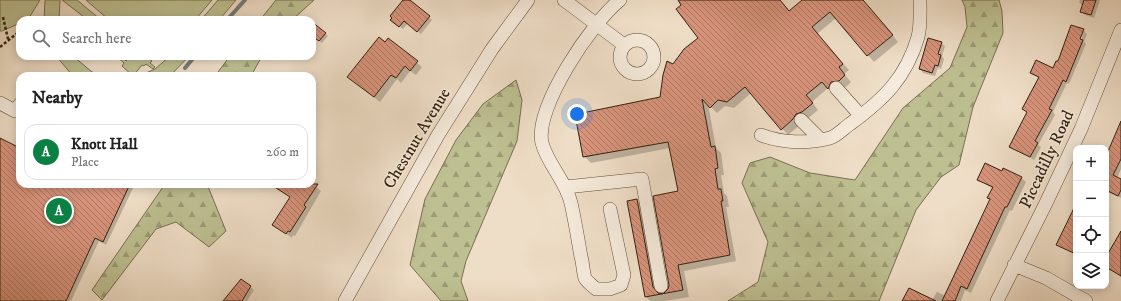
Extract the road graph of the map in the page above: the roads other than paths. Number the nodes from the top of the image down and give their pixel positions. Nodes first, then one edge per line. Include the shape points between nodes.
1 (528, 0) edge
2 (564, 0) edge
3 (620, 0) edge
4 (920, 0) edge
5 (597, 24) junction
6 (1121, 30) edge
7 (624, 45) dead end
8 (836, 88) dead end
9 (0, 104) edge
10 (16, 111) edge
11 (861, 116) junction
12 (801, 120) dead end
13 (761, 135) dead end
14 (820, 139) junction
15 (566, 187) junction
16 (610, 209) dead end
17 (1014, 265) junction
18 (661, 286) dead end
19 (345, 301) edge
20 (997, 301) edge
21 (1086, 301) edge

1 - 19 street, Chestnut Avenue via 492,48 438,135
2 - 5 street
3 - 5 street
4 - 11 street via 918,35 911,56 890,92
5 - 7 street
5 - 15 street via 566,70 542,122 540,133 546,153
6 - 17 street, Piccadilly Road via 1080,129
8 - 11 street
9 - 10 street
11 - 14 street via 831,137
12 - 14 street
13 - 14 street via 790,141
15 - 16 street via 586,279 596,289 610,289 621,285 624,276
15 - 18 street via 642,179
17 - 20 street, Piccadilly Road
17 - 21 street via 1046,278

